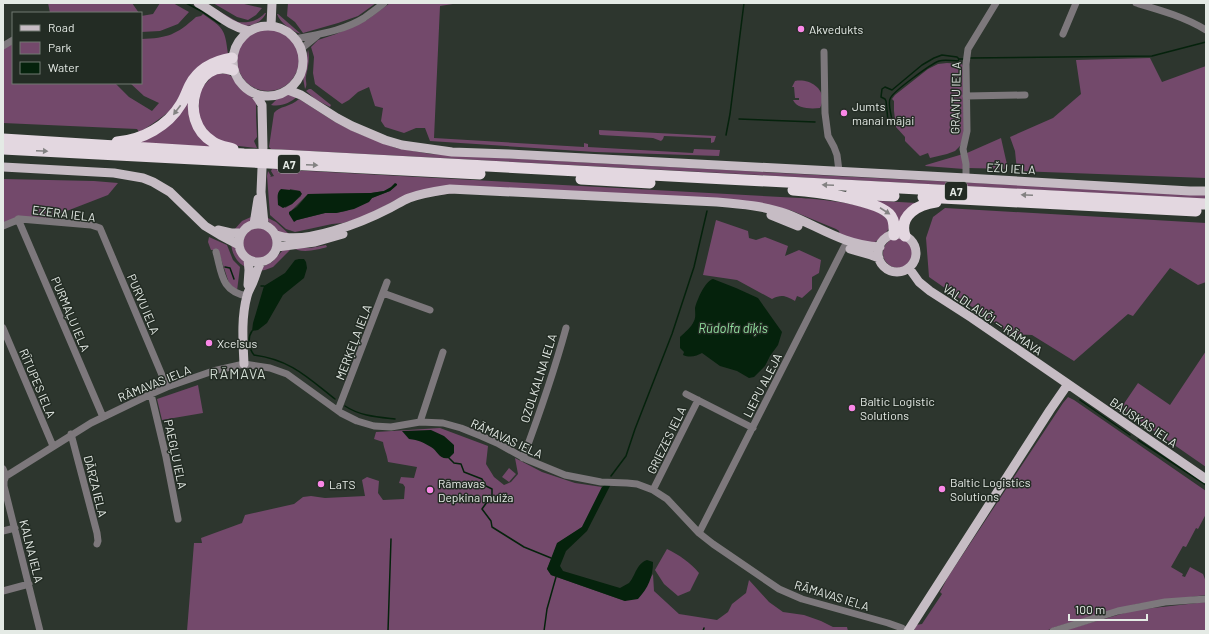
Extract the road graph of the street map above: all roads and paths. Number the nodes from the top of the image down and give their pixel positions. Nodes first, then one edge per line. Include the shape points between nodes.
1 (198, 3) edge
2 (272, 3) edge
3 (384, 3) edge
4 (996, 3) edge
5 (1076, 3) edge
6 (1136, 3) edge
7 (227, 23) junction
8 (271, 26) junction
9 (249, 30) junction
10 (1206, 30) edge
11 (1063, 34) dead end
12 (318, 35) junction
13 (295, 39) junction
14 (12, 41) edge
15 (238, 41) junction
16 (3, 46) edge
17 (301, 49) junction
18 (824, 52) dead end
19 (232, 58) junction
20 (233, 70) junction
21 (298, 79) junction
22 (288, 90) junction
23 (254, 93) junction
24 (1025, 95) dead end
25 (273, 96) junction
26 (966, 96) junction
27 (315, 104) junction
28 (263, 124) junction
29 (3, 139) edge
30 (98, 146) junction
31 (263, 148) dead end
32 (3, 149) edge
33 (244, 154) junction
34 (3, 167) edge
35 (262, 168) dead end
36 (839, 171) junction
37 (966, 178) junction
38 (1206, 191) edge
39 (261, 192) junction
40 (821, 193) junction
41 (959, 200) junction
42 (1206, 204) edge
43 (740, 205) junction
44 (389, 208) junction
45 (1206, 212) edge
46 (18, 220) junction
47 (254, 224) junction
48 (264, 224) junction
49 (3, 226) edge
50 (100, 228) joint
51 (211, 229) junction
52 (242, 233) junction
53 (276, 235) junction
54 (899, 235) junction
55 (240, 245) junction
56 (277, 247) junction
57 (844, 247) junction
58 (880, 247) junction
59 (216, 252) dead end
60 (879, 258) junction
61 (248, 259) junction
62 (261, 262) junction
63 (909, 268) junction
64 (387, 282) dead end
65 (384, 293) junction
66 (248, 294) junction
67 (430, 310) dead end
68 (3, 328) edge
69 (566, 328) dead end
70 (443, 352) dead end
71 (244, 364) junction
72 (1068, 384) junction
73 (167, 387) junction
74 (151, 394) junction
75 (686, 394) dead end
76 (698, 400) junction
77 (338, 410) junction
78 (103, 417) junction
79 (420, 422) junction
80 (752, 428) junction
81 (71, 434) junction
82 (53, 446) junction
83 (523, 458) junction
84 (3, 469) edge
85 (5, 477) edge
86 (1206, 479) edge
87 (653, 490) junction
88 (178, 518) dead end
89 (15, 528) junction
90 (3, 531) edge
91 (699, 533) junction
92 (97, 544) dead end
93 (29, 584) junction
94 (3, 591) edge
95 (1206, 599) edge
96 (40, 631) edge
97 (907, 631) edge
98 (1053, 631) edge

1 - 7 main road
2 - 8 main road
3 - 12 street via 358,21
4 - 26 street, GRANTU IELA via 968,49
5 - 11 street
6 - 10 street via 1165,12
7 - 9 main road
7 - 15 main road
8 - 9 main road
8 - 13 main road via 284,30
9 - 15 main road
12 - 13 street
12 - 17 street
13 - 17 main road
14 - 16 street
15 - 19 main road
17 - 21 main road via 303,59
18 - 36 street via 824,113
19 - 20 main road
19 -> 30 highway via 219,60 202,69 177,110 154,131 127,141
20 - 23 main road via 246,89
20 - 33 highway via 220,68 210,72 202,80 194,94 193,115 205,137 220,146
21 - 22 main road
21 - 27 main road via 304,92
22 - 25 main road
22 - 27 main road, EŽU IELA
23 - 25 main road
23 - 28 main road via 262,106
24 - 26 street
25 - 28 main road
26 - 37 street, GRANTU IELA via 963,149
27 - 36 main road, EŽU IELA via 352,126 385,140 435,150
28 - 31 main road
29 - 30 highway, A7
30 - 33 highway, A7
32 -> 40 highway, A7
42 -> 33 highway, A7
34 - 51 main road via 114,173 143,178 170,192
35 - 39 main road
36 - 37 main road, EŽU IELA
37 - 38 main road, EŽU IELA
39 - 47 main road
39 - 48 main road
40 - 41 highway, A7
40 -> 54 highway via 860,201 882,209 892,217
41 - 45 highway, A7
41 - 54 highway via 923,204 909,214
43 - 44 main road via 450,189 414,196
43 - 57 main road via 797,225
43 - 58 main road via 780,212 847,242
44 - 53 main road via 316,236 290,239
44 - 56 main road via 362,226 340,235 315,242
46 - 49 street, EZERA IELA
46 - 50 street, EZERA IELA
46 - 78 street, PURMAĻU IELA
47 - 48 main road
47 - 52 main road
48 - 53 main road
50 - 73 street, PURVU IELA
51 - 52 main road
51 - 55 main road
52 - 55 main road
53 - 56 main road
54 - 58 main road via 884,240
54 - 63 main road via 913,242 916,249 916,258
55 - 61 main road
56 - 62 main road via 271,257
57 - 60 main road
57 - 80 street, LIEPU ALEJA
58 - 60 main road
59 - 66 street via 223,278 228,286 235,293
60 - 63 main road via 883,266 893,272
61 - 62 main road
61 - 66 main road
62 - 66 main road
63 - 72 main road, VALDLAUČI — RĀMAVA via 919,282
64 - 65 street, MERĶEĻA IELA
65 - 67 street
65 - 77 street, MERĶEĻA IELA
66 - 71 main road via 243,324
68 - 82 street, RĪTUPES IELA
69 - 83 street, OZOLKALNA IELA
70 - 79 street
71 - 73 street, RĀMAVAS IELA via 213,371
71 - 77 street, RĀMAVAS IELA via 287,374
72 - 86 main road, BAUSKAS IELA
72 - 97 main road
73 - 74 street, RĀMAVAS IELA
74 - 78 street, RĀMAVAS IELA
74 - 88 street, PAEGĻU IELA
75 - 76 street, GRIEZES IELA
76 - 80 street, GRIEZES IELA
76 - 87 street, GRIEZES IELA
77 - 79 street, RĀMAVAS IELA via 357,421 374,426 391,427
78 - 81 street, RĀMAVAS IELA
79 - 83 street, RĀMAVAS IELA via 443,423 461,428
80 - 91 street, LIEPU ALEJA
81 - 82 street, RĀMAVAS IELA
81 - 92 street, DĀRZA IELA via 97,533
82 - 85 street, RĀMAVAS IELA
83 - 87 street, RĀMAVAS IELA via 565,475 601,482 627,482
84 - 85 street
85 - 89 street, KALNA IELA via 4,486
87 - 91 street, RĀMAVAS IELA via 667,499
89 - 90 street
89 - 93 street, KALNA IELA
91 - 97 street, RĀMAVAS IELA via 779,590
93 - 94 street
93 - 96 street, KALNA IELA
95 - 98 street via 1139,606

